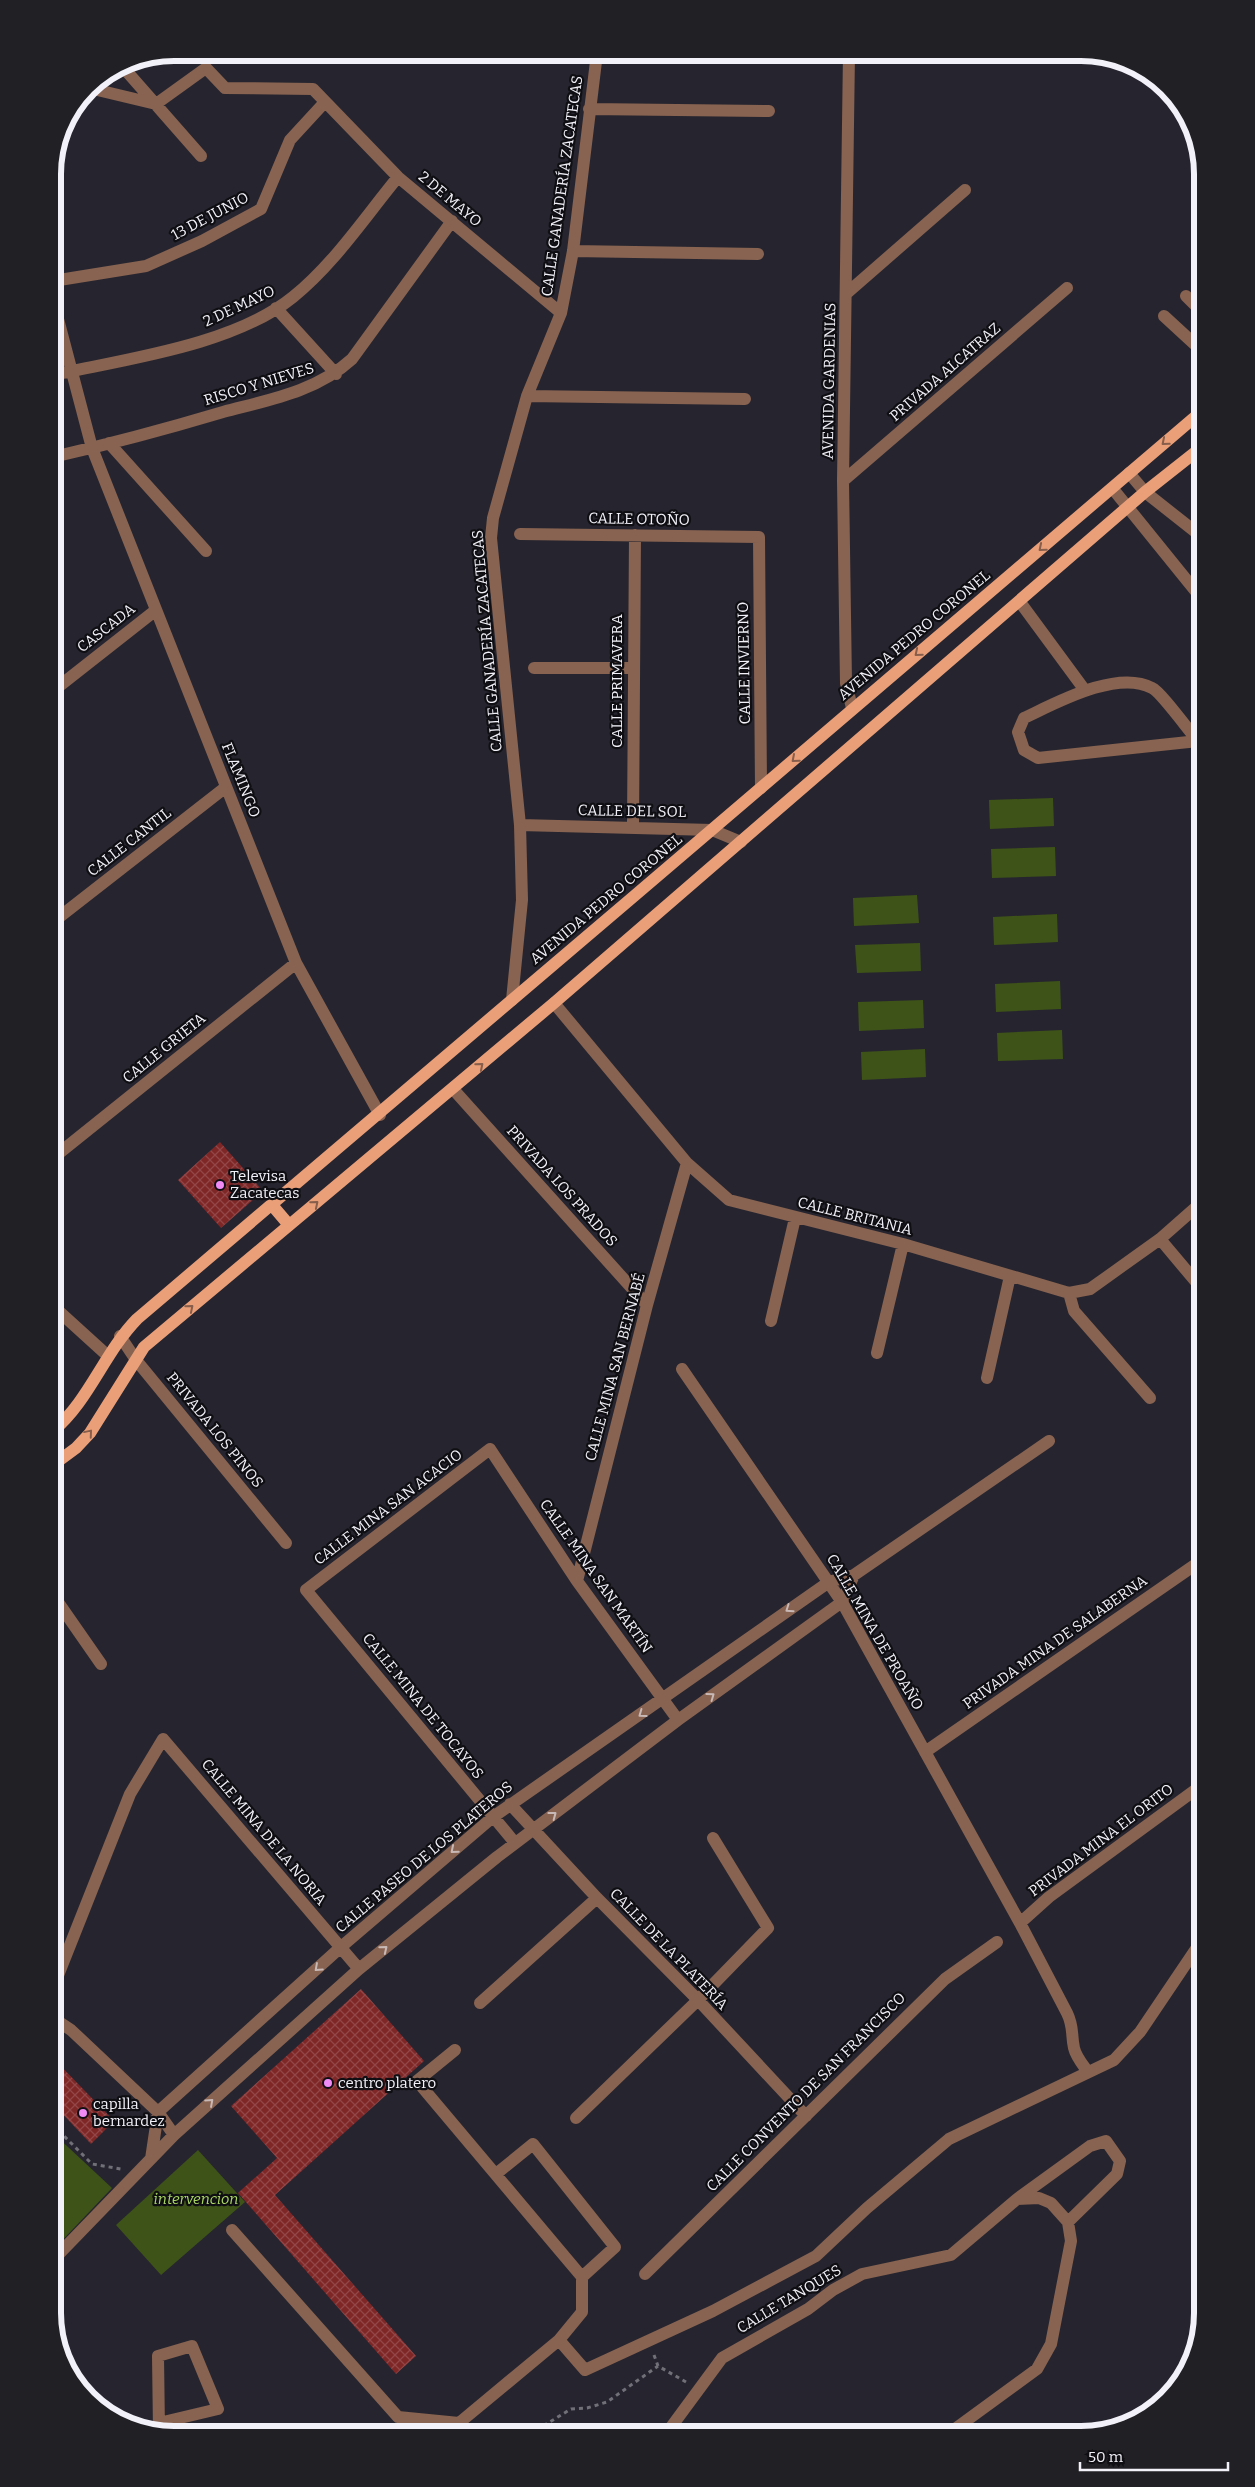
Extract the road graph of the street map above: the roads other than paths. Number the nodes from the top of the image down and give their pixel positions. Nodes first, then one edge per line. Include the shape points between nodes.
1 (595, 61) edge
2 (849, 61) edge
3 (127, 72) edge
4 (98, 90) edge
5 (325, 102) junction
6 (156, 104) junction
7 (589, 109) junction
8 (769, 111) dead end
9 (201, 156) dead end
10 (398, 176) junction
11 (965, 190) dead end
12 (452, 221) junction
13 (573, 251) junction
14 (758, 254) dead end
15 (61, 280) edge
16 (1067, 288) dead end
17 (847, 293) junction
18 (1186, 296) dead end
19 (1194, 304) edge
20 (276, 308) junction
21 (561, 313) junction
22 (1164, 316) dead end
23 (61, 332) edge
24 (1194, 340) edge
25 (71, 371) junction
26 (61, 373) edge
27 (336, 374) junction
28 (528, 396) junction
29 (745, 398) dead end
30 (1194, 418) edge
31 (109, 444) junction
32 (92, 448) junction
33 (1194, 452) edge
34 (61, 455) edge
35 (1128, 473) junction
36 (843, 482) junction
37 (1113, 489) junction
38 (1145, 492) junction
39 (1128, 508) junction
40 (1194, 531) edge
41 (520, 534) dead end
42 (635, 536) junction
43 (758, 537) joint
44 (206, 551) dead end
45 (1194, 589) edge
46 (1020, 602) junction
47 (156, 610) junction
48 (534, 668) dead end
49 (632, 668) junction
50 (61, 685) edge
51 (1084, 689) junction
52 (852, 708) junction
53 (1194, 737) edge
54 (1194, 745) edge
55 (226, 787) junction
56 (762, 788) junction
57 (520, 825) junction
58 (633, 827) junction
59 (712, 830) junction
60 (741, 842) junction
61 (61, 916) edge
62 (296, 963) junction
63 (512, 1000) junction
64 (554, 1003) junction
65 (453, 1089) junction
66 (380, 1115) junction
67 (61, 1152) edge
68 (687, 1163) junction
69 (272, 1206) junction
70 (1194, 1209) edge
71 (796, 1218) junction
72 (290, 1225) junction
73 (1160, 1238) junction
74 (903, 1244) junction
75 (1010, 1276) junction
76 (1194, 1279) edge
77 (1069, 1293) junction
78 (647, 1305) junction
79 (61, 1313) edge
80 (771, 1321) dead end
81 (120, 1336) junction
82 (877, 1353) dead end
83 (108, 1356) junction
84 (136, 1360) junction
85 (682, 1369) dead end
86 (987, 1378) dead end
87 (1150, 1398) dead end
88 (61, 1424) edge
89 (1049, 1441) dead end
90 (490, 1449) joint
91 (61, 1459) edge
92 (286, 1543) dead end
93 (1194, 1566) edge
94 (854, 1575) junction
95 (577, 1581) junction
96 (829, 1582) junction
97 (306, 1590) joint
98 (842, 1602) junction
99 (61, 1606) edge
100 (101, 1664) dead end
101 (662, 1699) junction
102 (678, 1720) junction
103 (926, 1752) junction
104 (1194, 1791) edge
105 (510, 1804) junction
106 (493, 1817) junction
107 (532, 1830) junction
108 (713, 1838) dead end
109 (515, 1843) junction
110 (597, 1898) junction
111 (1020, 1923) junction
112 (997, 1942) dead end
113 (341, 1947) junction
114 (1194, 1952) edge
115 (61, 1966) edge
116 (359, 1969) junction
117 (698, 2000) junction
118 (480, 2003) dead end
119 (61, 2024) edge
120 (455, 2050) dead end
121 (1088, 2072) junction
122 (158, 2112) junction
123 (806, 2116) junction
124 (576, 2118) dead end
125 (174, 2135) junction
126 (151, 2159) junction
127 (496, 2174) junction
128 (1017, 2199) junction
129 (1068, 2222) junction
130 (232, 2230) dead end
131 (61, 2251) edge
132 (645, 2274) dead end
133 (582, 2277) junction
134 (559, 2340) junction
135 (159, 2425) edge
136 (164, 2426) edge
137 (672, 2426) edge
138 (959, 2426) edge

1 - 7 street, CALLE GANADERÍA ZACATECAS
2 - 17 street, AVENIDA GARDENIAS
3 - 6 street
4 - 6 street
5 - 6 street, 2 DE MAYO via 314,89 224,88 206,68
5 - 10 street, 2 DE MAYO
5 - 15 street, 13 DE JUNIO via 290,140 261,209 146,266
6 - 9 street
7 - 8 street
7 - 13 street, CALLE GANADERÍA ZACATECAS
10 - 12 street, 2 DE MAYO
10 - 20 street, 2 DE MAYO via 327,264 293,298
11 - 17 street
12 - 21 street, 2 DE MAYO
12 - 27 street, RISCO Y NIEVES via 352,360
13 - 14 street
13 - 21 street, CALLE GANADERÍA ZACATECAS
16 - 36 street, PRIVADA ALCATRAZ
17 - 36 street, AVENIDA GARDENIAS
18 - 19 street
20 - 25 street, 2 DE MAYO via 223,334
20 - 27 street
21 - 28 street, CALLE GANADERÍA ZACATECAS
22 - 24 street
23 - 25 street, FLAMINGO
25 - 26 street, 2 DE MAYO
25 - 32 street, FLAMINGO
27 - 31 street, RISCO Y NIEVES via 310,388
28 - 29 street
28 - 57 street, CALLE GANADERÍA ZACATECAS via 493,518 491,538
30 -> 35 main road, AVENIDA PEDRO CORONEL
31 - 32 street, RISCO Y NIEVES
31 - 44 street
32 - 34 street, RISCO Y NIEVES
32 - 47 street, FLAMINGO
33 - 38 main road
35 - 37 main road, AVENIDA PEDRO CORONEL
35 - 38 street
36 - 52 street, AVENIDA GARDENIAS via 846,683
37 - 39 street
37 -> 52 main road, AVENIDA PEDRO CORONEL
38 - 39 main road
38 - 40 street
39 - 45 street
39 - 46 main road
41 - 42 street, CALLE OTOÑO
42 - 43 street, CALLE OTOÑO
42 - 49 street, CALLE PRIMAVERA
43 - 56 street, CALLE INVIERNO
46 - 51 street
46 - 60 main road
47 - 50 street, CASCADA
47 - 55 street, FLAMINGO
48 - 49 street
49 - 58 street, CALLE PRIMAVERA
51 - 53 street via 1132,682 1153,688
51 - 54 street via 1024,718 1018,732 1024,750 1038,758
52 -> 56 main road, AVENIDA PEDRO CORONEL
55 - 61 street, CALLE CANTIL
55 - 62 street, FLAMINGO
56 - 59 main road, AVENIDA PEDRO CORONEL
57 - 58 street, CALLE DEL SOL
57 - 63 street, CALLE GANADERÍA ZACATECAS via 522,900
58 - 59 street, CALLE DEL SOL
59 - 60 street, CALLE DEL SOL
59 - 63 main road, AVENIDA PEDRO CORONEL
60 - 64 main road
62 - 66 street, FLAMINGO
62 - 67 street, CALLE GRIETA
63 - 66 main road, AVENIDA PEDRO CORONEL
65 -> 64 main road
64 - 68 street, CALLE BRITANIA
72 -> 65 main road
65 - 78 street, PRIVADA LOS PRADOS
66 - 69 main road, AVENIDA PEDRO CORONEL
68 - 71 street, CALLE BRITANIA via 729,1200
68 - 78 street, CALLE MINA SAN BERNABÉ
69 - 72 main road
69 - 81 main road, AVENIDA PEDRO CORONEL
70 - 73 street
71 - 74 street, CALLE BRITANIA
71 - 80 street
84 -> 72 main road via 144,1347
73 - 76 street
73 - 77 street via 1090,1288
74 - 75 street, CALLE BRITANIA
74 - 82 street
75 - 77 street, CALLE BRITANIA
75 - 86 street
77 - 87 street via 1074,1311
78 - 95 street, CALLE MINA SAN BERNABÉ
79 - 83 street
81 - 83 main road, AVENIDA PEDRO CORONEL
81 - 84 street, PRIVADA LOS PINOS
83 - 88 main road, AVENIDA PEDRO CORONEL via 79,1403
91 -> 84 main road via 90,1433
84 - 92 street, PRIVADA LOS PINOS
85 - 96 street, CALLE MINA DE PROAÑO
89 - 94 street
90 - 95 street, CALLE MINA SAN MARTÍN
90 - 97 street, CALLE MINA SAN ACACIO
93 - 103 street, PRIVADA MINA DE SALABERNA
94 - 96 street, CALLE PASEO DE LOS PLATEROS
94 - 98 street
95 - 101 street, CALLE MINA SAN MARTÍN
96 - 98 street, CALLE MINA DE PROAÑO
96 -> 101 street, CALLE PASEO DE LOS PLATEROS
97 - 106 street, CALLE MINA DE TOCAYOS
102 -> 98 street
98 - 103 street, CALLE MINA DE PROAÑO
99 - 100 street
101 - 102 street, CALLE MINA SAN MARTÍN
101 -> 105 street, CALLE PASEO DE LOS PLATEROS
107 -> 102 street
103 - 111 street, CALLE MINA DE PROAÑO
104 - 111 street, PRIVADA MINA EL ORITO
105 - 106 street, CALLE PASEO DE LOS PLATEROS
105 - 107 street, CALLE DE LA PLATERÍA
106 - 109 street, CALLE MINA DE TOCAYOS
106 -> 113 street, CALLE PASEO DE LOS PLATEROS
107 - 109 street
107 - 110 street, CALLE DE LA PLATERÍA
108 - 117 street via 768,1928
116 -> 109 street
110 - 117 street, CALLE DE LA PLATERÍA
110 - 118 street
111 - 121 street, CALLE MINA DE PROAÑO via 1073,2026 1073,2048
112 - 123 street, CALLE CONVENTO DE SAN FRANCISCO via 945,1979
113 - 115 street, CALLE MINA DE LA NORIA via 163,1739 130,1794
113 - 116 street, CALLE MINA DE LA NORIA
113 -> 122 street, CALLE PASEO DE LOS PLATEROS
114 - 121 street via 1140,2032 1114,2060
125 -> 116 street
117 - 123 street, CALLE DE LA PLATERÍA
117 - 124 street
119 - 122 street
120 - 127 street via 417,2081
121 - 134 street via 949,2139 816,2256 713,2311 585,2370
122 - 125 street
122 - 126 street
123 - 132 street, CALLE CONVENTO DE SAN FRANCISCO
125 - 126 street
126 - 131 street
127 - 133 street
127 - 133 street via 533,2144 615,2247
128 - 129 street via 1039,2198 1051,2203
128 - 129 street, CALLE TANQUES via 1090,2146 1106,2141 1120,2161 1117,2174
128 - 137 street, CALLE TANQUES via 951,2255 862,2274 833,2290 808,2310 722,2358
129 - 138 street via 1071,2241 1052,2344 1037,2369
130 - 134 street via 398,2417 459,2423
133 - 134 street via 582,2312
135 - 136 street via 158,2356 192,2346 218,2409

